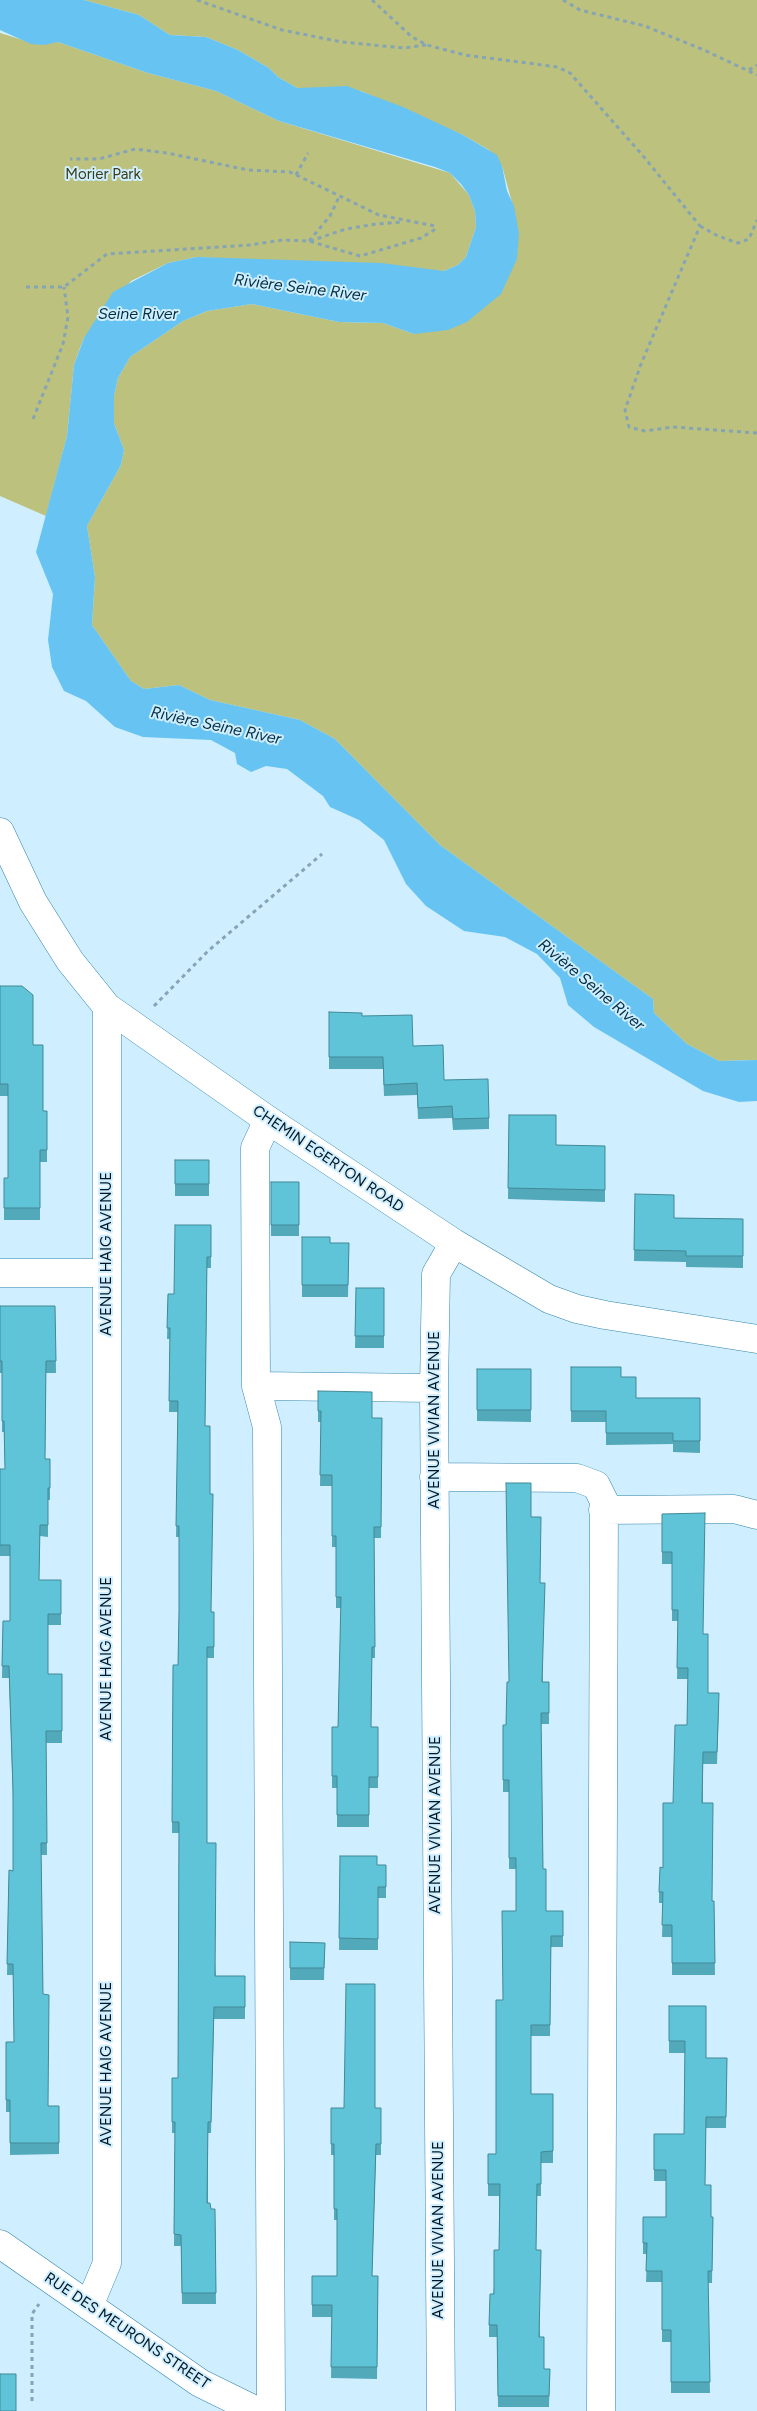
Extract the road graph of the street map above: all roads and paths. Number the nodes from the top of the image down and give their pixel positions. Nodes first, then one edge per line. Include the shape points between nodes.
1 (197, 0) edge
2 (372, 0) edge
3 (563, 0) edge
4 (427, 45) junction
5 (757, 65) edge
6 (749, 70) junction
7 (757, 75) edge
8 (308, 153) dead end
9 (70, 159) dead end
10 (296, 175) junction
11 (339, 197) junction
12 (757, 220) edge
13 (408, 222) junction
14 (700, 226) junction
15 (309, 241) junction
16 (26, 287) dead end
17 (64, 287) junction
18 (33, 419) dead end
19 (757, 433) edge
20 (0, 832) edge
21 (322, 854) dead end
22 (107, 1007) junction
23 (134, 1026) junction
24 (268, 1120) junction
25 (454, 1243) junction
26 (0, 1273) edge
27 (107, 1273) junction
28 (757, 1339) edge
29 (256, 1386) junction
30 (434, 1388) junction
31 (434, 1477) junction
32 (604, 1510) junction
33 (757, 1515) edge
34 (0, 2244) edge
35 (55, 2282) junction
36 (89, 2306) junction
37 (32, 2401) dead end
38 (257, 2411) edge
39 (271, 2411) edge
40 (441, 2411) edge
41 (601, 2411) edge

1 - 4 path via 282,30 342,42 404,48
2 - 4 path via 412,37
3 - 6 path via 580,10 645,26
4 - 14 path via 465,55 558,67 570,73
5 - 6 path
6 - 7 path
8 - 10 path
9 - 10 path via 98,159 135,149 248,170
10 - 11 path
11 - 13 path via 379,215
11 - 15 path via 330,216
12 - 14 path via 749,239 738,243
13 - 15 path via 346,229
13 - 15 path via 435,226 421,238 360,256
14 - 19 path via 641,364 625,410 629,427 645,431 673,427
15 - 17 path via 283,240 107,254
16 - 17 path
17 - 18 path via 68,317 63,344
20 - 22 street, CHEMIN EGERTON ROAD via 33,902 70,961
21 - 23 path via 208,951
22 - 23 street, CHEMIN EGERTON ROAD
22 - 27 street, AVENUE HAIG AVENUE
23 - 24 street, CHEMIN EGERTON ROAD
24 - 25 street, CHEMIN EGERTON ROAD
24 - 29 street via 255,1148
25 - 28 street, CHEMIN EGERTON ROAD via 549,1299 577,1309
25 - 30 street, AVENUE VIVIAN AVENUE via 436,1274
26 - 27 street
27 - 36 street, AVENUE HAIG AVENUE via 107,2263
29 - 30 street
29 - 39 street via 267,1428
30 - 31 street, AVENUE VIVIAN AVENUE
31 - 32 street via 577,1478 596,1485 604,1501
31 - 40 street, AVENUE VIVIAN AVENUE
32 - 33 street via 734,1509
32 - 41 street
34 - 35 street, RUE DES MEURONS STREET
35 - 36 street, RUE DES MEURONS STREET
35 - 37 path via 32,2314
36 - 38 street, RUE DES MEURONS STREET via 200,2383

